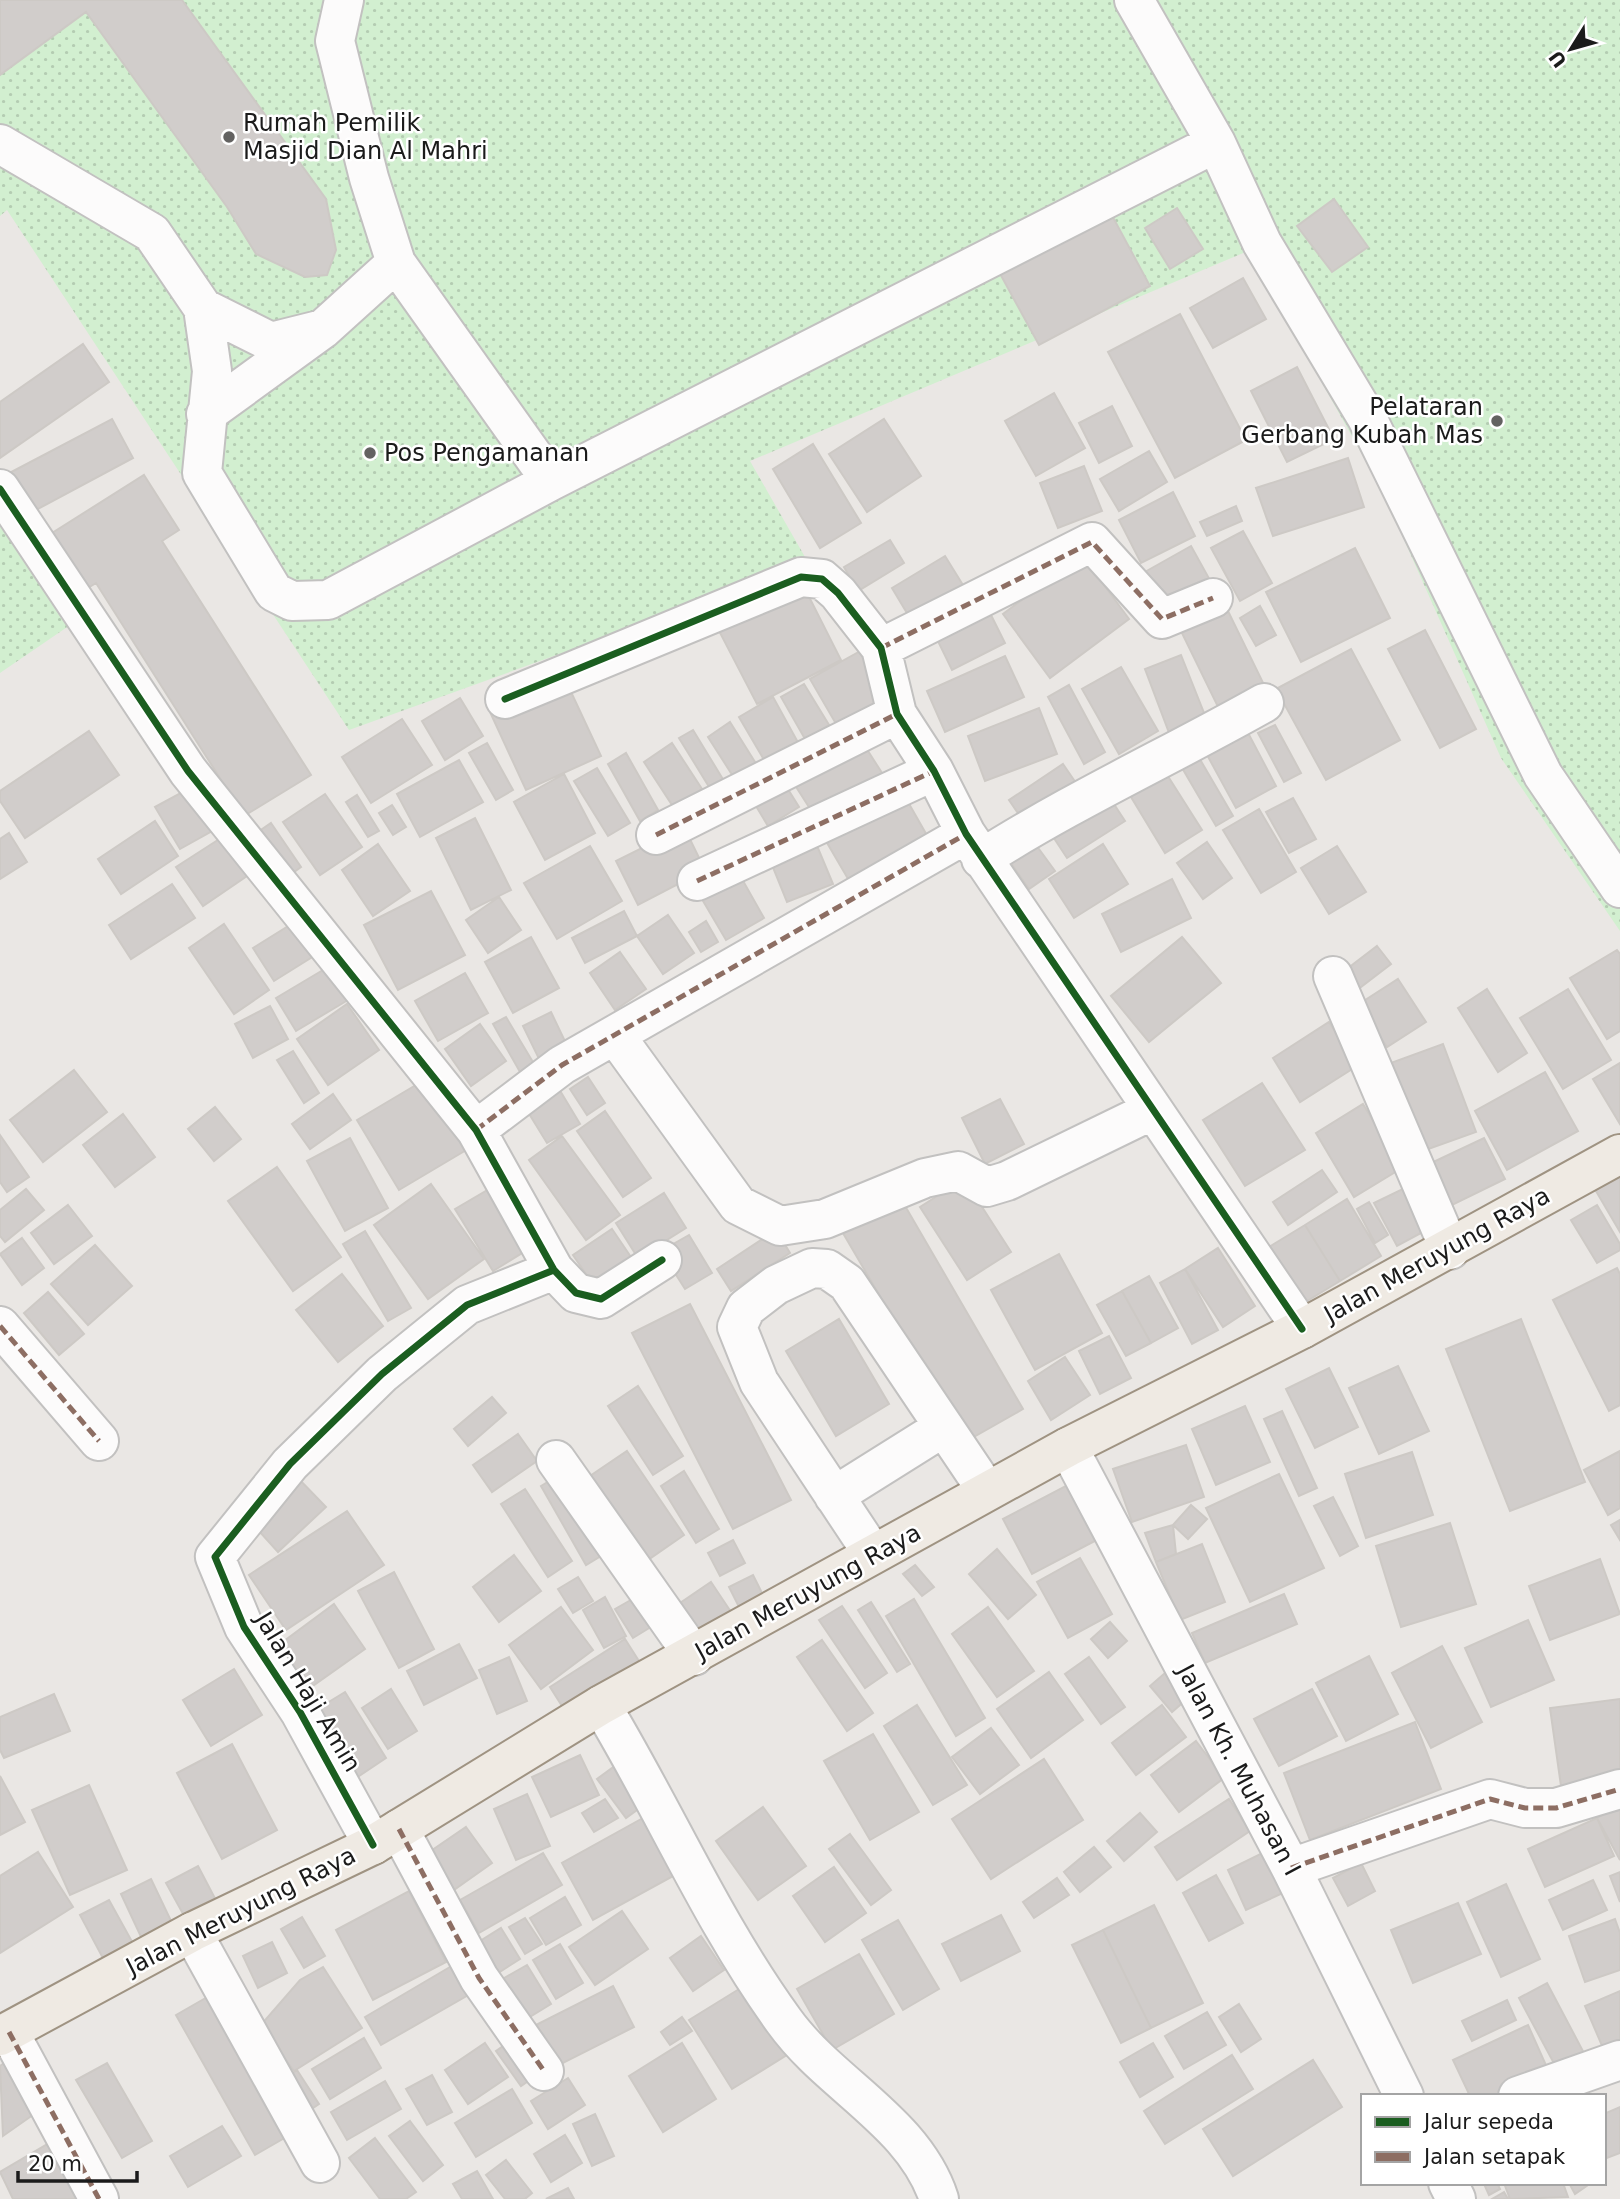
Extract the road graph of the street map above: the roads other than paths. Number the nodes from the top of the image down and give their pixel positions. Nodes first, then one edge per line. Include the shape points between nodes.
1 (344, 0) edge
2 (1134, 0) edge
3 (1216, 143) junction
4 (0, 144) edge
5 (396, 263) junction
6 (203, 308) junction
7 (323, 329) junction
8 (206, 414) junction
9 (551, 481) junction
10 (0, 489) edge
11 (1213, 598) dead end
12 (881, 648) junction
13 (505, 699) dead end
14 (1264, 703) dead end
15 (897, 714) junction
16 (934, 771) junction
17 (656, 835) dead end
18 (974, 847) junction
19 (697, 881) dead end
20 (1620, 888) edge
21 (1333, 976) dead end
22 (615, 1035) junction
23 (1153, 1110) junction
24 (476, 1130) junction
25 (1620, 1154) edge
26 (1450, 1250) junction
27 (662, 1260) dead end
28 (554, 1269) junction
29 (0, 1326) edge
30 (1302, 1328) junction
31 (944, 1427) junction
32 (99, 1441) dead end
33 (1068, 1447) junction
34 (556, 1460) dead end
35 (987, 1491) junction
36 (834, 1496) junction
37 (873, 1554) junction
38 (694, 1656) junction
39 (601, 1704) junction
40 (1620, 1789) edge
41 (386, 1837) junction
42 (1291, 1868) junction
43 (192, 1933) junction
44 (4, 2034) edge
45 (1620, 2060) edge
46 (544, 2071) dead end
47 (1403, 2094) edge
48 (1524, 2094) edge
49 (320, 2163) dead end
50 (99, 2199) edge
51 (939, 2199) edge

1 - 5 street via 335,41 369,178
2 - 3 street
3 - 9 street
3 - 20 street via 1262,243 1367,418 1543,775
4 - 6 street via 152,233
5 - 7 street
5 - 9 street
6 - 7 street via 271,342
6 - 8 street via 212,371
7 - 8 street
8 - 9 street via 202,473 274,592 292,601 328,600
10 - 24 street via 188,771
11 - 12 street via 1162,619 1092,542
12 - 13 street via 838,593 822,579 801,578
12 - 15 street
14 - 18 street via 1184,748
15 - 16 street
15 - 17 street
16 - 18 street
16 - 19 street
18 - 22 street
18 - 23 street
21 - 26 street
22 - 23 street via 738,1205 779,1226 825,1219 925,1178 958,1171 987,1187 1007,1181
22 - 24 street via 562,1065
23 - 30 street
24 - 28 street
25 - 26 main road, Jalan Meruyung Raya
26 - 30 main road, Jalan Meruyung Raya
27 - 28 street via 601,1299 576,1293
28 - 41 street, Jalan Haji Amin via 467,1305 382,1374 290,1464 215,1557 244,1628
29 - 32 street
30 - 33 main road, Jalan Meruyung Raya
31 - 35 street
31 - 36 street
31 - 36 street via 846,1283 827,1269 812,1268 776,1285 746,1308 737,1327 758,1382
33 - 35 main road, Jalan Meruyung Raya
33 - 42 street, Jalan Kh. Muhasan I
34 - 38 street
35 - 37 main road, Jalan Meruyung Raya
36 - 37 street
37 - 38 main road, Jalan Meruyung Raya
38 - 39 main road, Jalan Meruyung Raya
39 - 41 main road, Jalan Meruyung Raya
39 - 51 street via 738,1950 785,2024 829,2071 903,2136
40 - 42 street via 1556,1808 1525,1808 1490,1800
41 - 43 main road, Jalan Meruyung Raya
41 - 46 street, Jalan Haji Amin
42 - 47 street, Jalan Kh. Muhasan I
43 - 44 main road, Jalan Meruyung Raya
43 - 49 street
44 - 50 street
45 - 48 street

